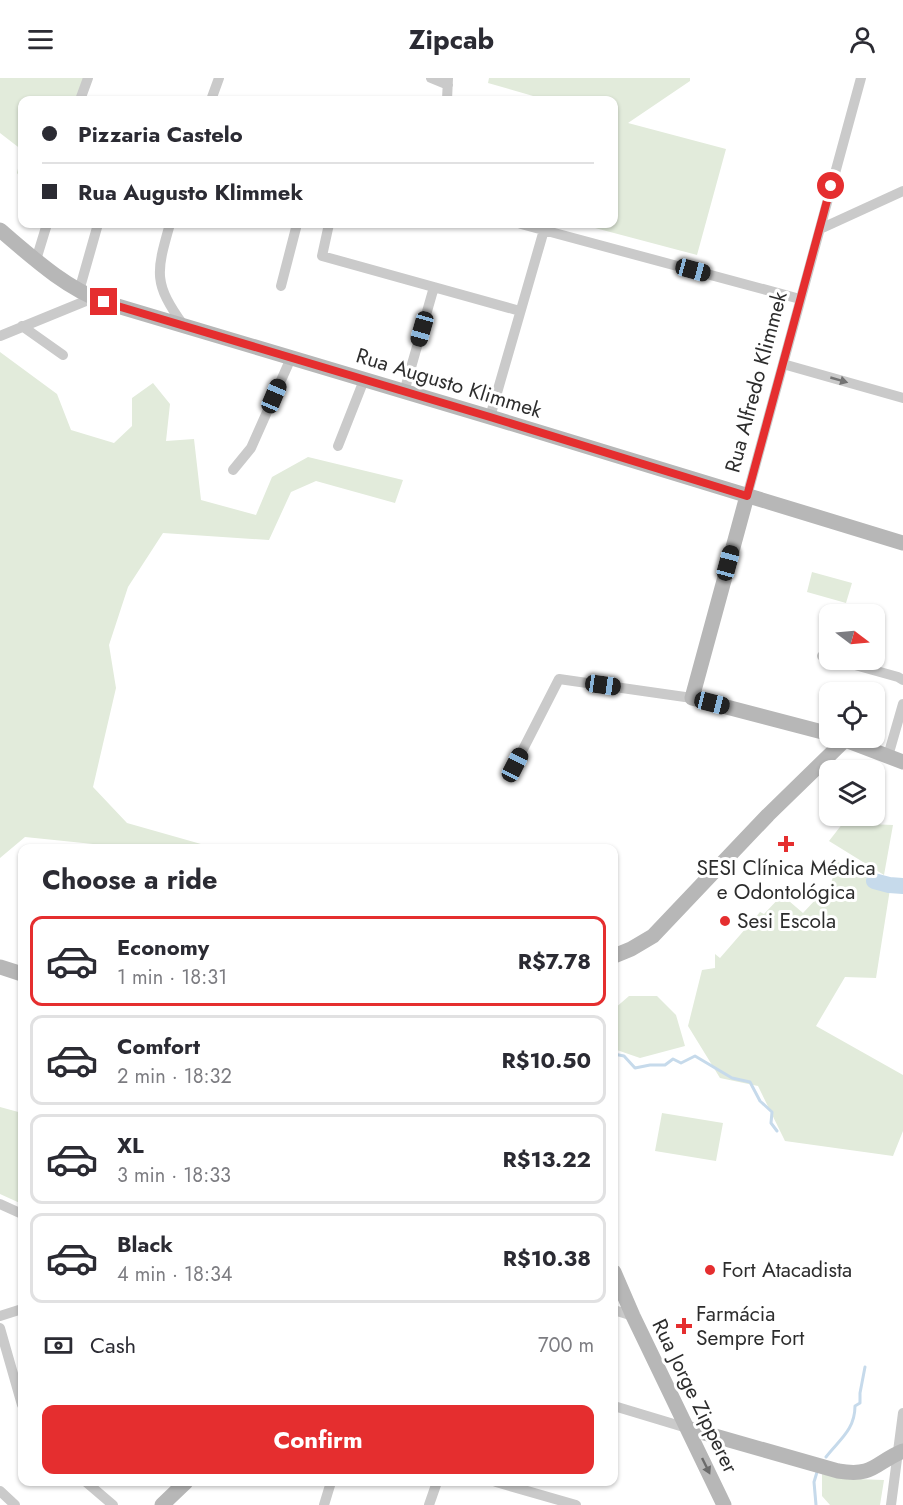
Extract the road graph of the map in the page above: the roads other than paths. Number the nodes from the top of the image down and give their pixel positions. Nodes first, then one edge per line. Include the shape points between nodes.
1 (88, 78) edge
2 (219, 78) edge
3 (431, 78) edge
4 (861, 78) edge
5 (448, 82) edge
6 (81, 96) edge
7 (212, 96) edge
8 (903, 191) edge
9 (46, 228) edge
10 (97, 228) edge
11 (169, 228) edge
12 (296, 228) edge
13 (328, 228) edge
14 (537, 228) edge
15 (820, 228) junction
16 (0, 230) edge
17 (544, 230) junction
18 (36, 260) junction
19 (281, 286) dead end
20 (434, 286) junction
21 (79, 291) junction
22 (93, 298) junction
23 (800, 299) junction
24 (520, 311) junction
25 (22, 326) junction
26 (184, 326) junction
27 (0, 336) edge
28 (63, 355) dead end
29 (291, 358) junction
30 (783, 364) junction
31 (364, 380) junction
32 (404, 392) junction
33 (903, 398) edge
34 (490, 417) junction
35 (338, 446) dead end
36 (233, 470) dead end
37 (747, 496) junction
38 (903, 543) edge
39 (873, 670) edge
40 (903, 680) edge
41 (692, 698) junction
42 (903, 704) edge
43 (819, 731) edge
44 (834, 748) edge
45 (867, 748) edge
46 (888, 756) junction
47 (903, 762) edge
48 (515, 765) dead end
49 (618, 954) edge
50 (0, 967) edge
51 (18, 973) edge
52 (0, 1204) edge
53 (18, 1212) edge
54 (618, 1281) edge
55 (18, 1310) edge
56 (618, 1311) edge
57 (0, 1316) edge
58 (633, 1316) junction
59 (0, 1328) edge
60 (18, 1391) edge
61 (618, 1407) edge
62 (903, 1413) edge
63 (687, 1428) junction
64 (900, 1452) edge
65 (91, 1486) edge
66 (182, 1486) edge
67 (329, 1486) edge
68 (436, 1486) edge
69 (510, 1486) edge
70 (0, 1491) edge
71 (15, 1505) edge
72 (113, 1505) edge
73 (162, 1505) edge
74 (324, 1505) edge
75 (429, 1505) edge
76 (576, 1505) edge
77 (724, 1505) edge
78 (891, 1505) edge

1 - 6 street
2 - 7 street
3 - 5 street
4 - 15 street, Rua Alfredo Klimmek
8 - 15 street
9 - 18 street
10 - 21 street
11 - 26 street via 160,262 160,280 167,300
12 - 19 street
13 - 20 street via 322,256
14 - 17 street
15 - 23 street, Rua Alfredo Klimmek
16 - 18 street, Rua Augusto Klimmek
17 - 23 street
17 - 24 street
18 - 21 street, Rua Augusto Klimmek
20 - 24 street
20 - 32 street
21 - 22 street, Rua Augusto Klimmek
22 - 25 street
22 - 26 street, Rua Augusto Klimmek
23 - 30 street, Rua Alfredo Klimmek
24 - 34 street
25 - 27 street
25 - 28 street
26 - 29 street, Rua Augusto Klimmek
29 - 31 street, Rua Augusto Klimmek
29 - 36 street via 249,452
30 -> 33 street
30 - 37 street, Rua Alfredo Klimmek
31 - 32 street, Rua Augusto Klimmek
31 - 35 street
32 - 34 street, Rua Augusto Klimmek
34 - 37 street, Rua Augusto Klimmek
37 - 38 street, Rua Augusto Klimmek
37 - 41 street, Rua Alfredo Klimmek
39 - 40 street
41 - 43 street
41 - 48 street via 559,678
42 - 46 street
44 - 49 street via 653,936
45 - 46 street
46 - 47 street
50 - 51 street
52 - 53 street
54 - 58 street, Rua Jorge Zipperer
55 - 57 street
56 - 58 street
58 - 63 street, Rua Jorge Zipperer
59 - 60 street
61 - 63 street
62 - 64 street
63 - 64 street via 838,1471 857,1473 875,1468
63 -> 77 street, Rua Jorge Zipperer
64 - 78 street
65 - 72 street
66 - 73 street
67 - 74 street
68 - 75 street
69 - 76 street
70 - 71 street

